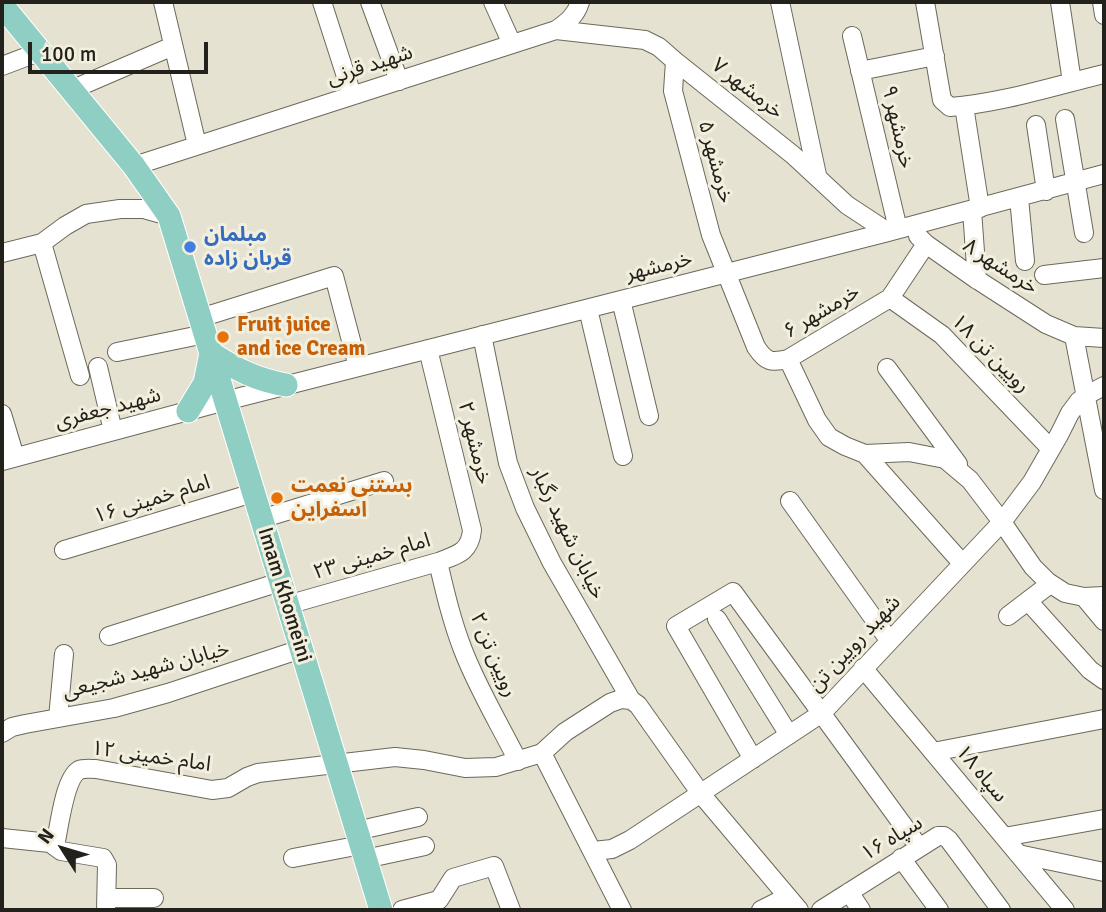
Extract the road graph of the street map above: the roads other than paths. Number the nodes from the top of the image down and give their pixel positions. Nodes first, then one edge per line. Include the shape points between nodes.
1 (163, 2) edge
2 (322, 2) edge
3 (370, 2) edge
4 (493, 2) edge
5 (580, 2) edge
6 (780, 2) edge
7 (925, 2) edge
8 (1060, 2) edge
9 (1102, 2) edge
10 (7, 5) edge
11 (1104, 15) edge
12 (556, 30) junction
13 (852, 36) dead end
14 (512, 44) junction
15 (173, 46) junction
16 (39, 51) junction
17 (935, 55) junction
18 (675, 61) junction
19 (2, 66) edge
20 (860, 71) junction
21 (1104, 74) edge
22 (399, 80) junction
23 (1072, 82) junction
24 (71, 90) junction
25 (352, 96) junction
26 (964, 106) junction
27 (1065, 119) dead end
28 (1036, 125) dead end
29 (197, 145) junction
30 (134, 166) junction
31 (1104, 174) edge
32 (817, 175) junction
33 (1075, 183) junction
34 (1046, 191) junction
35 (1019, 198) junction
36 (976, 209) junction
37 (169, 216) junction
38 (898, 229) junction
39 (1084, 233) dead end
40 (42, 243) junction
41 (926, 244) junction
42 (2, 253) edge
43 (1025, 261) dead end
44 (1104, 268) edge
45 (726, 273) junction
46 (1044, 275) dead end
47 (977, 280) junction
48 (890, 298) junction
49 (621, 300) junction
50 (588, 309) junction
51 (205, 335) junction
52 (482, 335) junction
53 (1074, 336) junction
54 (1104, 338) edge
55 (428, 349) junction
56 (117, 352) dead end
57 (788, 359) junction
58 (98, 367) dead end
59 (358, 367) junction
60 (887, 368) dead end
61 (80, 376) dead end
62 (286, 385) junction
63 (1104, 386) edge
64 (1087, 395) junction
65 (225, 401) junction
66 (188, 411) junction
67 (2, 414) edge
68 (649, 415) dead end
69 (113, 431) junction
70 (1051, 449) junction
71 (865, 454) junction
72 (623, 456) dead end
73 (9, 459) edge
74 (970, 480) junction
75 (384, 481) dead end
76 (1104, 490) edge
77 (253, 493) junction
78 (790, 501) dead end
79 (261, 519) junction
80 (1002, 522) junction
81 (468, 547) joint
82 (64, 550) dead end
83 (438, 562) junction
84 (962, 563) junction
85 (281, 582) junction
86 (1050, 584) junction
87 (1104, 596) edge
88 (1084, 597) junction
89 (1028, 601) junction
90 (287, 605) junction
91 (1008, 616) dead end
92 (717, 619) dead end
93 (1104, 621) edge
94 (109, 636) dead end
95 (890, 640) junction
96 (301, 649) junction
97 (64, 654) dead end
98 (863, 668) junction
99 (1104, 680) edge
100 (631, 700) junction
101 (822, 713) junction
102 (58, 718) junction
103 (1104, 719) edge
104 (2, 733) edge
105 (789, 735) junction
106 (933, 752) junction
107 (542, 754) junction
108 (753, 759) junction
109 (519, 761) junction
110 (336, 765) junction
111 (701, 794) junction
112 (418, 817) dead end
113 (1104, 819) edge
114 (1004, 837) junction
115 (2, 838) edge
116 (361, 845) junction
117 (55, 846) junction
118 (425, 846) dead end
119 (919, 847) junction
120 (593, 851) junction
121 (1018, 854) junction
122 (293, 858) dead end
123 (901, 858) junction
124 (1104, 872) edge
125 (849, 892) junction
126 (154, 898) dead end
127 (107, 904) edge
128 (793, 904) edge
129 (381, 910) edge
130 (402, 910) edge
131 (511, 910) edge
132 (622, 910) edge
133 (761, 910) edge
134 (821, 910) edge
135 (861, 910) edge
136 (939, 910) edge
137 (1001, 910) edge
138 (1065, 910) edge

1 - 15 street
2 - 25 street
3 - 22 street
4 - 14 street
5 - 12 street via 577,12
6 - 32 street
7 - 17 street
8 - 23 street
9 - 11 street
10 - 16 main road, Imam Khomeini
12 - 14 street, شهید قرنی
12 - 18 street, خرمشهر ۷ via 645,40
13 - 20 street, خرمشهر ۹
14 - 22 street, شهید قرنی
15 - 24 street
15 - 29 street
16 - 19 street
16 - 24 main road, Imam Khomeini
17 - 20 street
17 - 26 street via 942,100 950,107
18 - 32 street, خرمشهر ۷
18 - 45 street, خرمشهر ۵ via 673,91 710,234
20 - 38 street, خرمشهر ۹
21 - 23 street
22 - 25 street, شهید قرنی
23 - 26 street
24 - 30 main road, Imam Khomeini
25 - 29 street, شهید قرنی
26 - 36 street
27 - 33 street
28 - 34 street
29 - 30 street, شهید قرنی
30 - 37 main road, Imam Khomeini
31 - 33 street, خرمشهر
32 - 38 street, خرمشهر ۷ via 847,205
33 - 34 street, خرمشهر
33 - 39 street
34 - 35 street, خرمشهر
35 - 36 street, خرمشهر
35 - 43 street
36 - 38 street, خرمشهر
36 - 47 street
37 - 40 street via 144,209 86,214
37 - 51 main road, Imam Khomeini
38 - 41 street, خرمشهر ۸
38 - 45 street, خرمشهر
40 - 42 street
40 - 61 street
41 - 47 street, خرمشهر ۸
41 - 48 street, خرمشهر ۶
44 - 46 street
45 - 49 street, خرمشهر
45 - 57 street, خرمشهر ۶ via 762,356 768,361
47 - 53 street, خرمشهر ۸ via 1046,324
48 - 57 street, خرمشهر ۶
48 - 70 street, رویین تن ۱۸ via 942,335
49 - 50 street, خرمشهر
49 - 68 street
50 - 52 street, خرمشهر
50 - 72 street
51 - 56 street
51 - 59 street via 334,276
51 - 62 main road via 248,375
51 - 65 main road, Imam Khomeini
51 - 66 main road via 205,383
52 - 55 street, خرمشهر
52 - 100 street, خیابان شهید رگبار via 508,463 525,508
53 - 54 street
53 - 64 street
55 - 59 street, خرمشهر
55 - 81 street, خرمشهر ۲ via 472,530
57 - 71 street via 829,437
58 - 69 street
59 - 62 street, خرمشهر
60 - 74 street
62 - 65 street, خرمشهر
63 - 64 street
64 - 70 street, شهید رویین تن via 1070,413
64 - 76 street
65 - 66 street, شهید جعفری
65 - 77 main road, Imam Khomeini
66 - 69 street, شهید جعفری
67 - 73 street
69 - 73 street, شهید جعفری
70 - 80 street, شهید رویین تن
71 - 74 street via 909,453 945,459
71 - 84 street
74 - 80 street
75 - 79 street
77 - 79 main road, Imam Khomeini
77 - 82 street, امام خمینی ۱۶
78 - 95 street
79 - 85 main road, Imam Khomeini
80 - 84 street, شهید رویین تن
80 - 86 street
81 - 83 street, امام خمینی ۲۳
83 - 90 street, امام خمینی ۲۳
83 - 109 street, رویین تن ۲ via 463,650
84 - 95 street, شهید رویین تن
85 - 90 main road, Imam Khomeini
85 - 94 street
86 - 88 street
86 - 89 street
87 - 88 street
88 - 93 street
89 - 91 street
89 - 99 street
90 - 96 main road, Imam Khomeini
92 - 105 street
95 - 98 street, شهید رویین تن
96 - 102 street, خیابان شهید شجیعی via 168,693
96 - 110 main road, Imam Khomeini
97 - 102 street
98 - 101 street, شهید رویین تن
98 - 106 street, سپاه ۱۸
100 - 107 street via 610,703 565,732
100 - 111 street, خیابان شهید رگبار
101 - 105 street, شهید رویین تن
101 - 108 street via 733,592 676,626
101 - 119 street
102 - 104 street, خیابان شهید شجیعی
103 - 106 street
105 - 108 street, شهید رویین تن
106 - 114 street, سپاه ۱۸
107 - 109 street, امام خمینی ۱۲
107 - 120 street
108 - 111 street, شهید رویین تن
109 - 110 street, امام خمینی ۱۲ via 465,768 395,757
110 - 116 main road, Imam Khomeini
110 - 117 street, امام خمینی ۱۲ via 258,774 212,790 84,769 72,776
111 - 120 street, شهید رویین تن via 612,849
111 - 128 street, خیابان شهید رگبار
112 - 116 street
113 - 114 street
114 - 121 street, سپاه ۱۸
115 - 117 street
116 - 118 street
116 - 122 street
116 - 129 main road, Imam Khomeini
117 - 127 street via 103,858
119 - 123 street, سپاه ۱۶
119 - 137 street, سپاه ۱۶ via 944,836
120 - 132 street
121 - 124 street
121 - 138 street, سپاه ۱۸
123 - 125 street, سپاه ۱۶
123 - 136 street
125 - 134 street, سپاه ۱۶
125 - 135 street
126 - 127 street
128 - 133 street
130 - 131 street via 439,900 453,878 494,866

